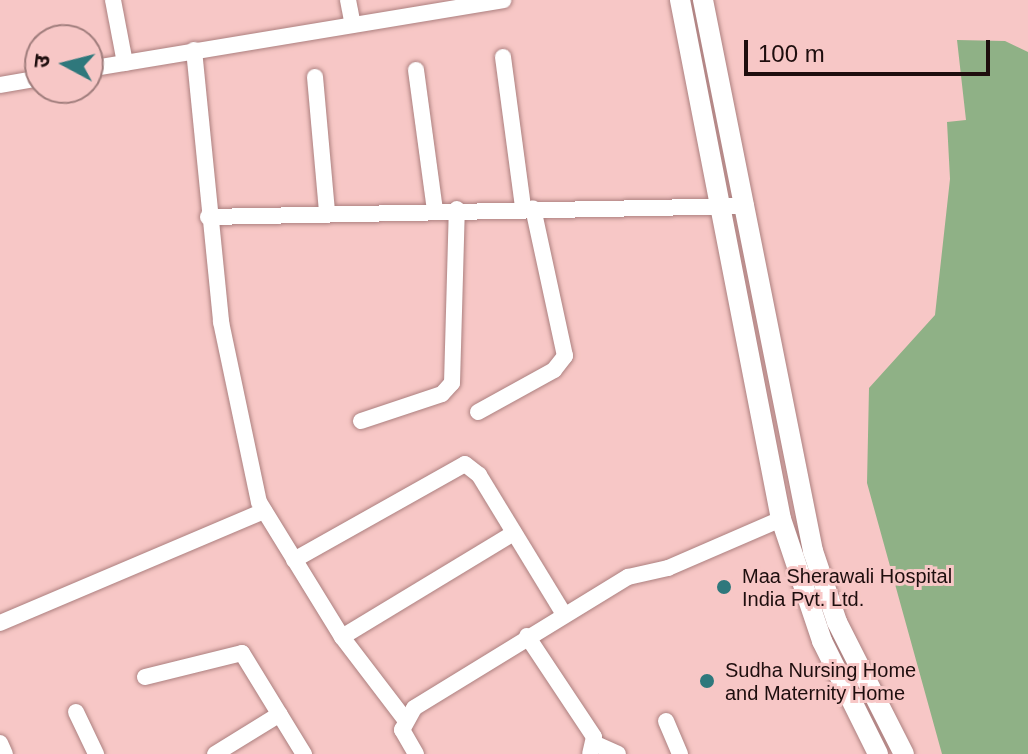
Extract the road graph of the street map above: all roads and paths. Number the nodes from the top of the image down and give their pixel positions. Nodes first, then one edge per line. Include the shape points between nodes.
1 (113, 0) edge
2 (348, 0) edge
3 (503, 0) edge
4 (680, 0) edge
5 (703, 0) edge
6 (353, 25) junction
7 (194, 50) junction
8 (503, 57) dead end
9 (125, 63) junction
10 (104, 66) edge
11 (416, 70) dead end
12 (315, 77) dead end
13 (24, 81) edge
14 (0, 85) edge
15 (746, 206) junction
16 (528, 208) junction
17 (457, 209) junction
18 (723, 209) junction
19 (435, 210) junction
20 (327, 212) junction
21 (208, 217) junction
22 (478, 412) dead end
23 (361, 421) dead end
24 (264, 511) junction
25 (781, 519) junction
26 (514, 533) junction
27 (294, 560) junction
28 (564, 614) junction
29 (0, 623) edge
30 (527, 636) junction
31 (342, 637) junction
32 (145, 677) dead end
33 (76, 712) dead end
34 (280, 714) junction
35 (404, 718) junction
36 (666, 721) dead end
37 (0, 743) edge
38 (593, 749) edge
39 (5, 754) edge
40 (96, 754) edge
41 (215, 754) edge
42 (304, 754) edge
43 (416, 754) edge
44 (618, 754) edge
45 (680, 754) edge
46 (878, 754) edge
47 (904, 754) edge

1 - 9 street
2 - 6 street
3 - 6 street
4 - 18 main road
5 - 15 main road
6 - 7 street
7 - 9 street
7 - 21 street
8 - 16 street
9 - 10 street
11 - 19 street
12 - 20 street
13 - 14 street
15 - 18 street
15 - 47 main road via 813,551 837,622
16 - 17 street
16 - 18 street
16 - 22 street via 565,356 554,370
17 - 19 street
17 - 23 street via 452,383 442,394
18 - 25 main road
19 - 20 street
20 - 21 street
21 - 24 street via 221,322
24 - 27 street
24 - 29 street
25 - 28 street via 668,568 628,577
25 - 46 main road via 822,641
26 - 27 street via 465,464
26 - 28 street
26 - 31 street
27 - 31 street
28 - 30 street
30 - 35 street
30 - 38 street
31 - 35 street
32 - 34 street via 242,653
33 - 40 street
34 - 41 street
34 - 42 street
35 - 43 street
36 - 45 street
37 - 39 street
38 - 44 street

